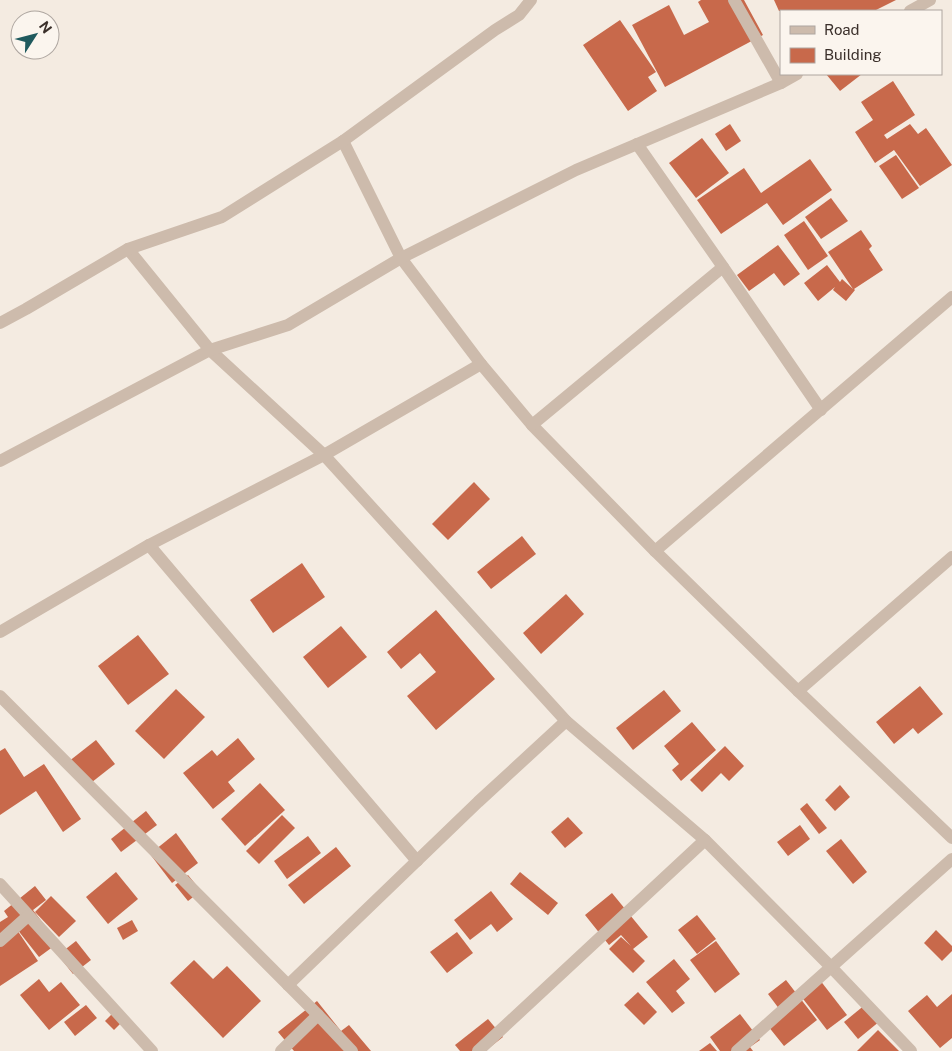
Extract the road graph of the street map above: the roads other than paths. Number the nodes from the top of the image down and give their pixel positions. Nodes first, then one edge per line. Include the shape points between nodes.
1 (531, 0) edge
2 (734, 0) edge
3 (930, 0) edge
4 (912, 10) edge
5 (795, 75) edge
6 (781, 83) junction
7 (343, 140) junction
8 (637, 144) junction
9 (128, 249) junction
10 (401, 258) junction
11 (723, 267) junction
12 (952, 296) edge
13 (0, 323) edge
14 (210, 350) junction
15 (481, 364) junction
16 (821, 410) junction
17 (532, 425) junction
18 (324, 455) junction
19 (0, 461) edge
20 (149, 544) junction
21 (655, 551) junction
22 (952, 557) edge
23 (0, 632) edge
24 (798, 691) junction
25 (1, 699) edge
26 (566, 721) junction
27 (952, 838) edge
28 (705, 840) junction
29 (952, 859) edge
30 (417, 861) junction
31 (0, 884) edge
32 (28, 916) junction
33 (0, 941) edge
34 (831, 966) junction
35 (288, 985) junction
36 (318, 1015) junction
37 (146, 1049) edge
38 (281, 1051) edge
39 (352, 1051) edge
40 (478, 1051) edge
41 (737, 1051) edge
42 (910, 1051) edge

1 - 7 street via 519,15
2 - 6 street
3 - 4 street
5 - 6 street
6 - 8 street
7 - 9 street via 222,217
7 - 10 street
8 - 10 street via 576,170
8 - 11 street
9 - 13 street
9 - 14 street
10 - 14 street via 288,325
10 - 15 street
11 - 16 street
11 - 17 street
12 - 16 street
14 - 18 street
14 - 19 street
15 - 17 street
15 - 18 street
16 - 21 street
17 - 21 street
18 - 20 street
18 - 26 street
20 - 23 street
20 - 30 street
21 - 24 street
22 - 24 street
24 - 27 street
25 - 35 street
26 - 28 street
26 - 30 street
28 - 34 street
28 - 40 street
29 - 34 street
30 - 35 street
31 - 32 street
32 - 33 street
32 - 37 street
34 - 41 street
34 - 42 street
35 - 36 street
36 - 38 street
36 - 39 street

